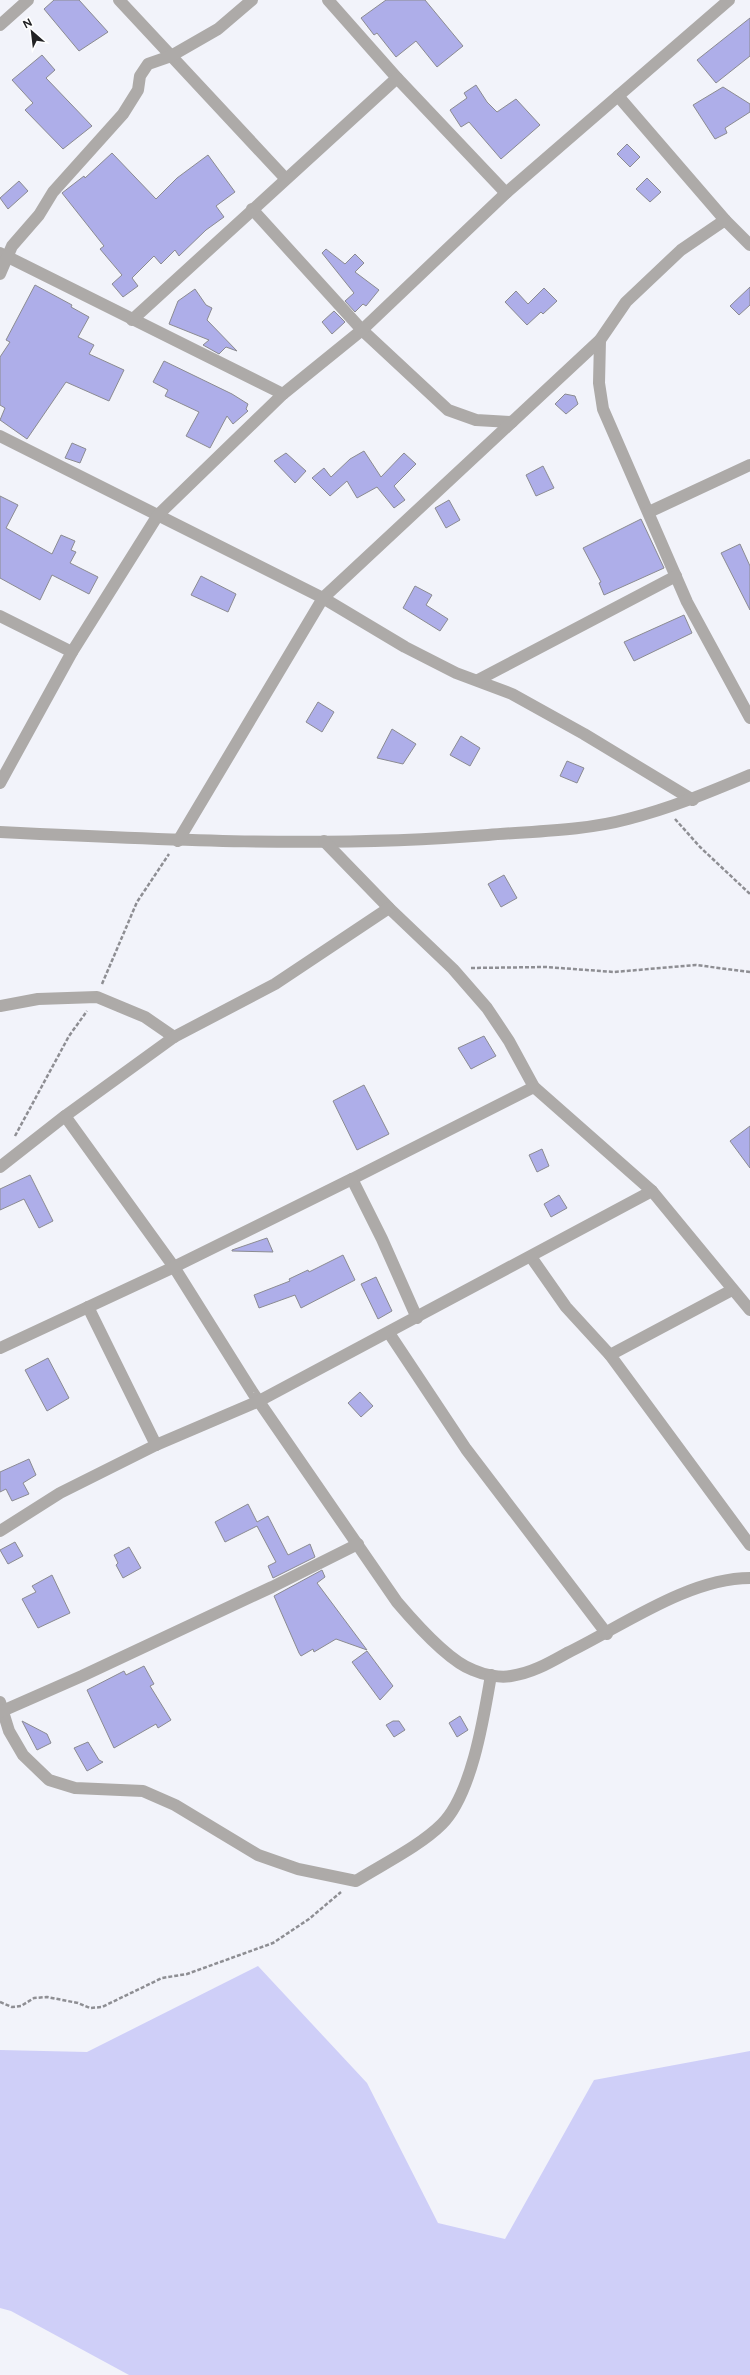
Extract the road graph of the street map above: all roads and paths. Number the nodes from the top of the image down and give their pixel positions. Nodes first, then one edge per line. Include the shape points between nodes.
1 (28, 0) edge
2 (119, 0) edge
3 (252, 0) edge
4 (328, 0) edge
5 (729, 0) edge
6 (0, 25) edge
7 (170, 56) junction
8 (397, 78) junction
9 (618, 96) junction
10 (285, 178) junction
11 (506, 193) junction
12 (252, 209) junction
13 (725, 220) junction
14 (750, 245) edge
15 (3, 255) edge
16 (0, 274) edge
17 (132, 320) junction
18 (362, 330) junction
19 (600, 340) junction
20 (283, 394) junction
21 (512, 422) junction
22 (0, 436) edge
23 (750, 465) edge
24 (649, 512) junction
25 (158, 514) junction
26 (676, 576) junction
27 (323, 598) junction
28 (0, 616) edge
29 (72, 652) junction
30 (478, 680) junction
31 (750, 718) edge
32 (750, 775) edge
33 (0, 783) edge
34 (693, 800) junction
35 (666, 808) junction
36 (0, 832) edge
37 (178, 841) junction
38 (324, 841) junction
39 (750, 894) edge
40 (389, 908) junction
41 (453, 969) junction
42 (750, 972) edge
43 (0, 1006) edge
44 (174, 1037) junction
45 (534, 1087) junction
46 (65, 1116) junction
47 (0, 1166) edge
48 (352, 1179) junction
49 (652, 1191) junction
50 (532, 1257) junction
51 (174, 1267) junction
52 (732, 1290) junction
53 (88, 1307) junction
54 (750, 1310) edge
55 (417, 1318) junction
56 (390, 1332) junction
57 (0, 1346) edge
58 (610, 1355) junction
59 (259, 1401) junction
60 (156, 1445) junction
61 (0, 1531) edge
62 (358, 1544) junction
63 (750, 1545) edge
64 (750, 1578) edge
65 (607, 1634) junction
66 (491, 1675) junction
67 (1, 1708) edge
68 (356, 1881) junction
69 (0, 2002) edge

1 - 6 street
2 - 7 street
3 - 7 street via 218,29
4 - 8 street
5 - 9 street
7 - 10 street
7 - 15 street via 148,64 140,76 138,90 124,114 52,192 39,215
8 - 10 street
8 - 11 street
9 - 11 street
9 - 13 street
10 - 12 street
11 - 18 street
12 - 17 street
12 - 18 street
13 - 14 street
13 - 19 street via 681,250 626,302
15 - 16 street
15 - 17 street
17 - 20 street
18 - 20 street
18 - 21 street via 448,410 476,420
19 - 21 street
19 - 24 street via 599,383 603,409
20 - 25 street
21 - 27 street
22 - 25 street
23 - 24 street
24 - 26 street
25 - 27 street
25 - 29 street
26 - 30 street
26 - 31 street via 686,602
27 - 30 street via 406,647 456,673
27 - 37 street
28 - 29 street
29 - 33 street
30 - 34 street via 512,694 577,730
32 - 34 street
34 - 35 street
35 - 38 street via 627,820 568,829 413,841
35 - 39 path via 700,847
36 - 37 street
37 - 38 street
38 - 40 street
40 - 41 street
40 - 44 street via 275,984
41 - 42 path via 546,967 614,972 696,966
41 - 45 street via 487,1008 509,1041
43 - 44 street via 38,999 97,997 145,1017
44 - 46 street
45 - 48 street
45 - 49 street
46 - 47 street
46 - 51 street
48 - 51 street
48 - 55 street
49 - 50 street
49 - 52 street
50 - 55 street
50 - 58 street via 566,1307
51 - 53 street
51 - 59 street
52 - 54 street
52 - 58 street
53 - 57 street
53 - 60 street
55 - 56 street
56 - 59 street
56 - 65 street via 466,1449
58 - 63 street
59 - 60 street
59 - 62 street
60 - 61 street via 60,1493
62 - 66 street via 397,1602 422,1631 472,1670
62 - 67 street via 272,1587
64 - 65 street via 735,1578 699,1588 661,1603
65 - 66 street via 532,1671 510,1676
66 - 68 street via 468,1776 458,1801 443,1824
67 - 68 street via 23,1755 49,1780 75,1788 143,1791 175,1805 258,1855 298,1869
68 - 69 path via 309,1919 273,1943 187,1974 151,1982 102,2007 90,2008 47,1997 34,1998 20,2006 12,2007

